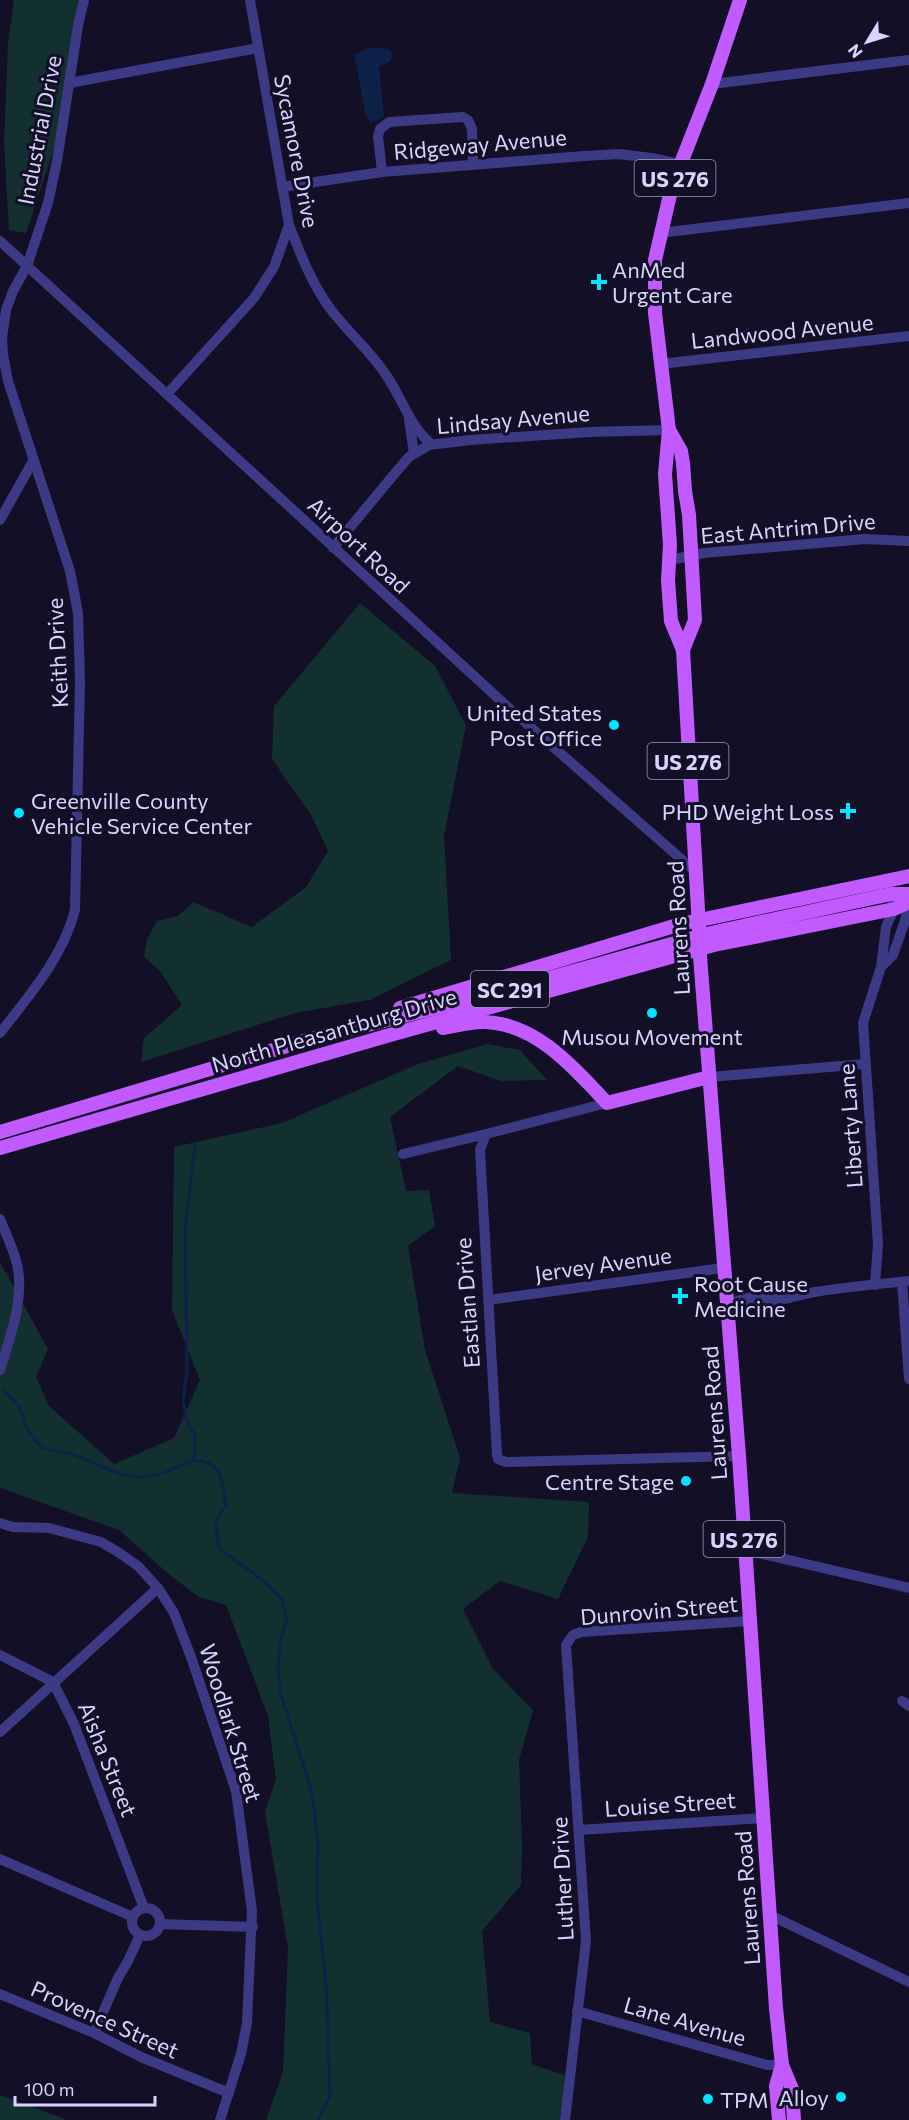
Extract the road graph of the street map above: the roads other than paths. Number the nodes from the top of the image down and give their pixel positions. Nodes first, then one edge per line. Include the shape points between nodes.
1 (84, 0) edge
2 (250, 0) edge
3 (740, 0) edge
4 (258, 48) junction
5 (909, 60) edge
6 (69, 83) junction
7 (712, 84) junction
8 (473, 164) junction
9 (680, 164) junction
10 (382, 172) junction
11 (282, 187) junction
12 (909, 203) edge
13 (289, 225) junction
14 (660, 233) junction
15 (0, 242) edge
16 (27, 266) junction
17 (909, 336) edge
18 (660, 364) junction
19 (167, 394) junction
20 (409, 419) junction
21 (669, 430) junction
22 (431, 444) junction
23 (414, 454) junction
24 (33, 461) junction
25 (0, 520) edge
26 (909, 541) edge
27 (333, 548) junction
28 (692, 555) junction
29 (670, 560) junction
30 (683, 650) junction
31 (696, 872) junction
32 (909, 876) edge
33 (891, 894) junction
34 (909, 894) edge
35 (909, 902) edge
36 (894, 909) junction
37 (706, 931) junction
38 (881, 966) junction
39 (0, 1034) edge
40 (390, 1035) junction
41 (865, 1064) junction
42 (710, 1077) junction
43 (607, 1103) junction
44 (0, 1132) edge
45 (486, 1134) junction
46 (0, 1148) edge
47 (403, 1154) dead end
48 (0, 1219) edge
49 (723, 1268) junction
50 (906, 1281) edge
51 (875, 1285) junction
52 (488, 1300) junction
53 (728, 1305) junction
54 (0, 1370) edge
55 (909, 1379) edge
56 (739, 1456) junction
57 (0, 1523) edge
58 (745, 1550) junction
59 (158, 1588) junction
60 (909, 1588) edge
61 (750, 1621) junction
62 (571, 1637) joint
63 (0, 1655) edge
64 (53, 1682) junction
65 (0, 1732) edge
66 (763, 1818) junction
67 (579, 1830) junction
68 (0, 1859) edge
69 (144, 1908) junction
70 (770, 1915) junction
71 (133, 1917) junction
72 (161, 1924) junction
73 (253, 1927) junction
74 (140, 1935) junction
75 (909, 1982) edge
76 (0, 1994) edge
77 (577, 2011) junction
78 (94, 2033) junction
79 (782, 2065) junction
80 (229, 2093) junction
81 (220, 2120) edge
82 (565, 2120) edge
83 (778, 2120) edge
84 (795, 2120) edge

1 - 6 street, Industrial Drive
2 - 4 street, Sycamore Drive
3 - 7 main road, Laurens Road / US 276
4 - 6 street
4 - 11 street, Sycamore Drive
5 - 7 street
6 - 16 street, Industrial Drive via 48,203
7 - 9 main road, Laurens Road / US 276
8 - 9 street, Ridgeway Avenue via 619,154
8 - 10 street, Ridgeway Avenue
8 - 10 street via 472,129 463,117 389,122 378,136
9 - 14 main road, Laurens Road / US 276
10 - 11 street, Ridgeway Avenue
11 - 13 street, Sycamore Drive
12 - 14 street
13 - 19 street via 274,267 254,298
13 - 20 street, Sycamore Drive via 318,290 390,380
14 - 18 main road, Laurens Road / US 276 via 655,313
15 - 16 street, Airport Road
16 - 19 street, Airport Road
16 - 24 street, Keith Drive via 12,291 2,338 8,381
17 - 18 street, Landwood Avenue
18 - 21 main road, Laurens Road / US 276
19 - 27 street, Airport Road
20 - 22 street, Sycamore Drive
20 - 23 street, Sycamore Drive
21 - 22 street, Lindsay Avenue
21 - 28 main road, Laurens Road / US 276 via 681,451
21 - 29 main road, Laurens Road / US 276 via 665,474
22 - 23 street, Lindsay Avenue
23 - 27 street, Lindsay Avenue
24 - 25 street
24 - 39 street, Keith Drive via 70,571 78,613 81,681 76,887 72,920 60,947
26 - 28 street, East Antrim Drive via 865,539
27 - 31 street, Airport Road
28 - 29 street, East Antrim Drive
28 - 30 main road, Laurens Road / US 276 via 695,620
29 - 30 main road, Laurens Road / US 276 via 671,621
30 - 31 main road, Laurens Road / US 276
31 - 37 main road, Laurens Road / US 276
32 - 37 main road
33 - 34 main road, SC 291
33 - 36 street, Liberty Lane
33 - 37 main road, SC 291
35 - 36 main road, SC 291
35 - 38 street, Liberty Lane via 893,955
36 - 37 main road, SC 291
36 - 38 street, Liberty Lane via 886,927
37 - 40 main road, North Pleasantburg Drive / SC 291
37 - 42 main road, Laurens Road / US 276, bridge via 700,956
37 - 44 main road, North Pleasantburg Drive via 404,1007 256,1056
38 - 41 street, Liberty Lane via 862,1023
40 - 43 main road via 484,1022 513,1028 550,1047
40 - 46 main road, North Pleasantburg Drive / SC 291
41 - 42 street
41 - 51 street, Liberty Lane via 878,1244
42 - 43 main road
42 - 49 main road, Laurens Road / US 276
43 - 45 street
45 - 47 street
45 - 52 street, Eastlan Drive via 479,1155
48 - 54 street via 11,1245 19,1282 14,1320
49 - 52 street, Jervey Avenue
49 - 53 main road, Laurens Road / US 276
50 - 51 street
50 - 55 street
51 - 53 street via 743,1307
52 - 56 street, Eastlan Drive via 496,1455 501,1461
53 - 56 main road, Laurens Road / US 276
56 - 58 main road, Laurens Road / US 276
57 - 59 street, Woodlark Street via 49,1528 102,1542 138,1566
58 - 60 street
58 - 61 main road, Laurens Road / US 276
59 - 64 street
59 - 73 street, Woodlark Street via 174,1613 191,1657 236,1791
61 - 62 street, Dunrovin Street via 581,1632
61 - 66 main road, Laurens Road / US 276
62 - 67 street, Luther Drive via 566,1655
63 - 64 street, Aisha Street
64 - 65 street
64 - 69 street, Aisha Street via 74,1724
66 - 67 street, Louise Street
66 - 70 main road, Laurens Road / US 276
67 - 77 street, Luther Drive via 586,1931
68 - 71 street
69 - 71 street
69 - 72 street via 158,1914
70 - 75 street
70 - 79 main road, Laurens Road / US 276
71 - 74 street via 133,1928
72 - 73 street
72 - 74 street via 156,1933
73 - 80 street, Woodlark Street via 247,2023
74 - 78 street
76 - 78 street, Provence Street
77 - 79 street, Lane Avenue via 767,2065
77 - 82 street, Luther Drive
78 - 80 street, Provence Street
79 - 83 main road, Laurens Road / US 276 via 776,2086
79 - 84 main road, Laurens Road / US 276 via 792,2089
80 - 81 street, Woodlark Street

